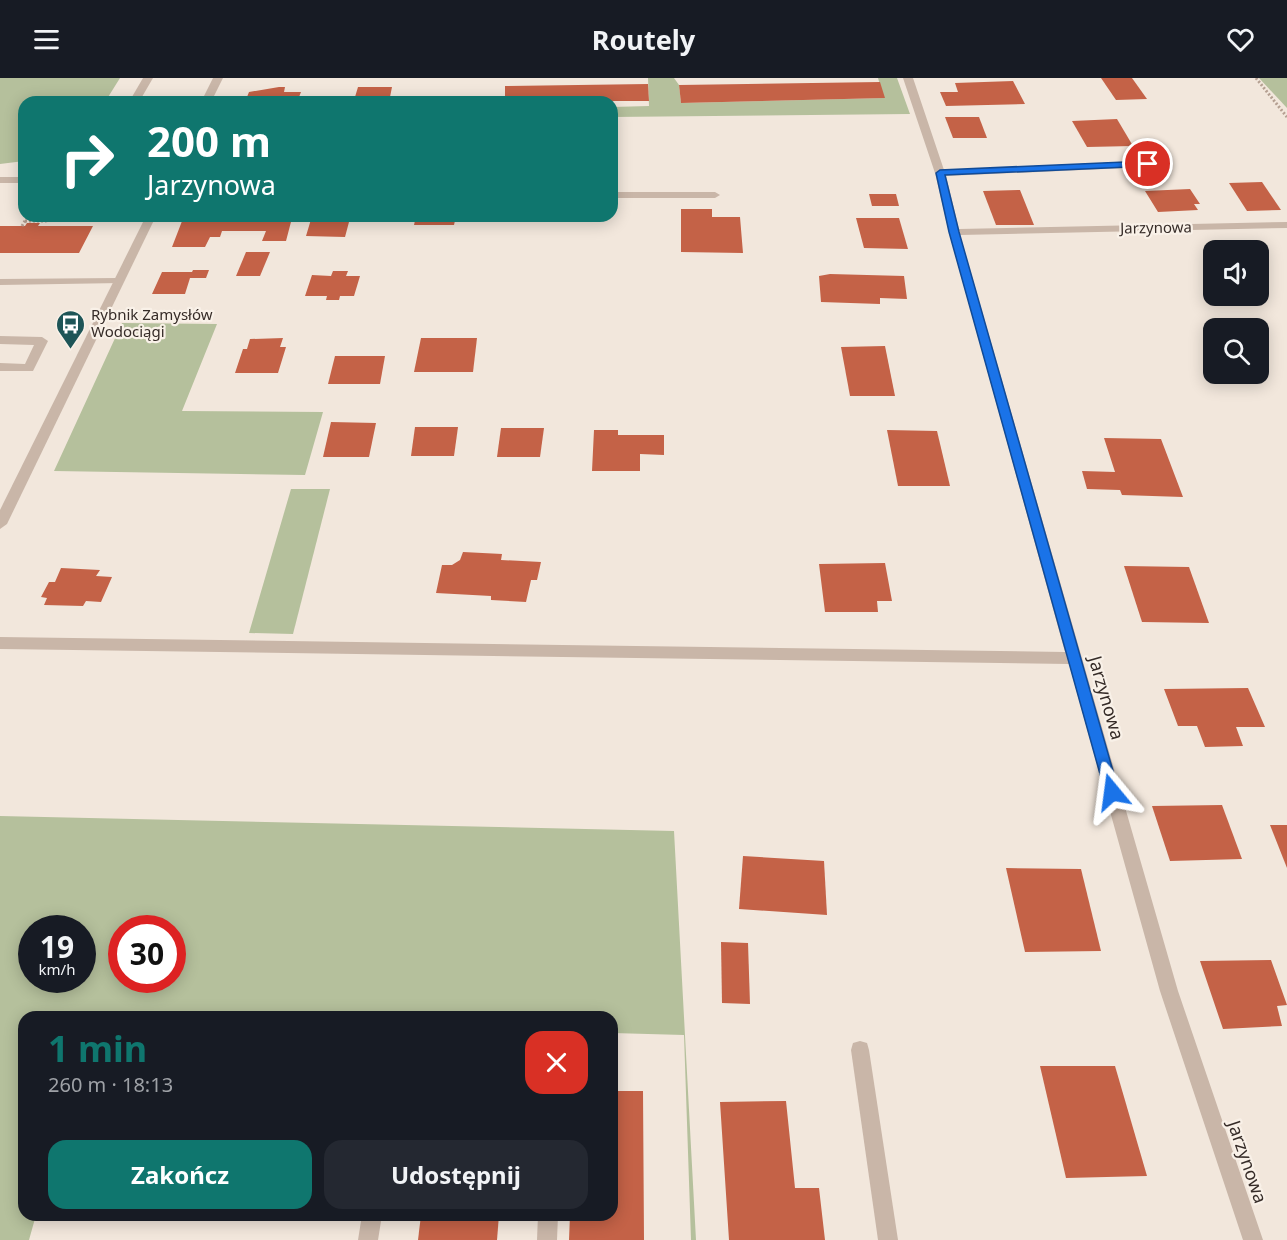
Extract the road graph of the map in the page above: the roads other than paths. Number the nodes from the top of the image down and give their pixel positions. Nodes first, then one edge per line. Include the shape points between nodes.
1 (148, 78) edge
2 (218, 78) edge
3 (908, 78) edge
4 (138, 96) edge
5 (209, 96) edge
6 (1148, 164) dead end
7 (940, 173) junction
8 (0, 180) edge
9 (18, 180) edge
10 (618, 195) edge
11 (716, 195) dead end
12 (147, 222) edge
13 (1287, 225) edge
14 (954, 232) junction
15 (117, 281) junction
16 (0, 282) edge
17 (0, 340) edge
18 (0, 367) edge
19 (0, 524) edge
20 (0, 643) edge
21 (1074, 658) junction
22 (860, 1050) dead end
23 (371, 1221) edge
24 (548, 1221) edge
25 (368, 1240) edge
26 (547, 1240) edge
27 (888, 1240) edge
28 (1253, 1240) edge

1 - 4 street
2 - 5 street
3 - 7 street, Jarzynowa
6 - 7 street
7 - 14 street, Jarzynowa
8 - 9 street
10 - 11 street
12 - 15 street
13 - 14 street, Jarzynowa
14 - 21 street, Jarzynowa
15 - 16 street
15 - 19 street
17 - 18 street via 42,341 29,368
20 - 21 street
21 - 28 street, Jarzynowa via 1169,991
22 - 27 street
23 - 25 street
24 - 26 street

